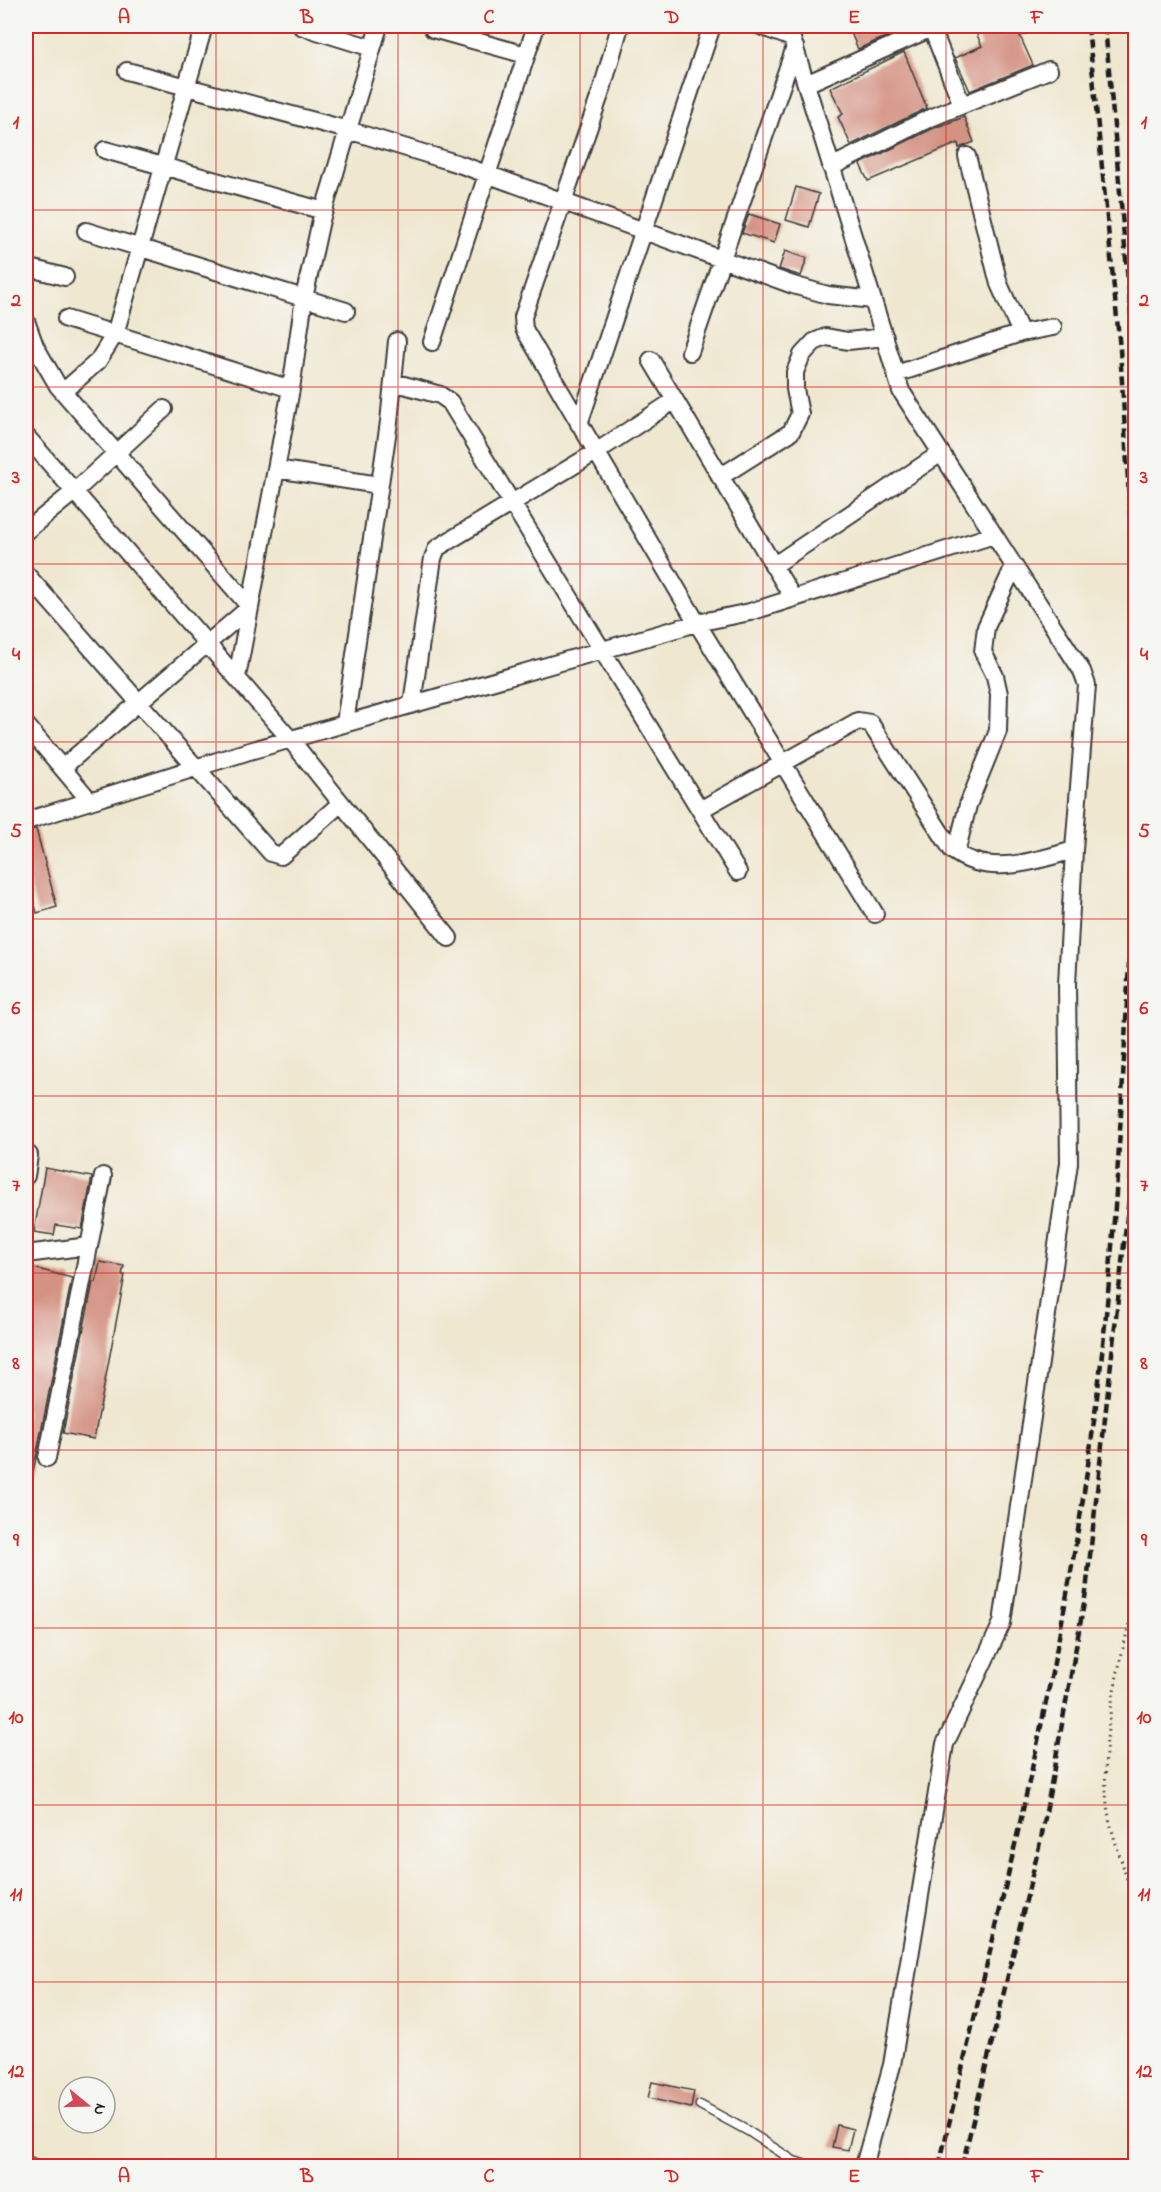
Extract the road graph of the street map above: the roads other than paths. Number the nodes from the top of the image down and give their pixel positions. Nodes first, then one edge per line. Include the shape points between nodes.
1 (204, 26) edge
2 (301, 26) edge
3 (379, 26) edge
4 (536, 26) edge
5 (620, 26) edge
6 (712, 26) edge
7 (760, 26) edge
8 (933, 26) edge
9 (433, 29) dead end
10 (792, 37) edge
11 (372, 48) junction
12 (526, 55) junction
13 (127, 70) dead end
14 (1049, 70) dead end
15 (806, 84) junction
16 (188, 87) junction
17 (962, 105) junction
18 (348, 130) junction
19 (105, 150) dead end
20 (968, 156) dead end
21 (164, 167) junction
22 (831, 167) junction
23 (487, 174) junction
24 (563, 202) junction
25 (324, 211) junction
26 (86, 231) dead end
27 (645, 231) junction
28 (139, 248) junction
29 (723, 260) junction
30 (26, 267) edge
31 (65, 277) dead end
32 (304, 298) junction
33 (873, 300) junction
34 (346, 311) dead end
35 (66, 319) dead end
36 (26, 321) edge
37 (1053, 327) dead end
38 (1021, 333) junction
39 (115, 334) junction
40 (885, 337) junction
41 (397, 341) dead end
42 (432, 342) dead end
43 (690, 352) dead end
44 (651, 360) dead end
45 (896, 374) junction
46 (393, 382) junction
47 (291, 389) junction
48 (63, 392) junction
49 (675, 400) junction
50 (164, 410) dead end
51 (579, 424) junction
52 (26, 436) edge
53 (596, 452) junction
54 (116, 453) junction
55 (941, 453) junction
56 (276, 469) junction
57 (720, 477) junction
58 (380, 485) junction
59 (75, 491) junction
60 (514, 502) junction
61 (26, 531) edge
62 (994, 535) junction
63 (773, 566) junction
64 (1014, 566) junction
65 (26, 573) edge
66 (792, 598) junction
67 (250, 607) junction
68 (697, 623) junction
69 (208, 642) junction
70 (603, 651) junction
71 (237, 676) junction
72 (140, 701) junction
73 (412, 704) junction
74 (345, 723) junction
75 (26, 725) edge
76 (290, 739) junction
77 (782, 763) junction
78 (197, 767) junction
79 (62, 768) junction
80 (90, 801) junction
81 (341, 803) junction
82 (700, 810) junction
83 (26, 821) edge
84 (1074, 850) junction
85 (956, 853) junction
86 (738, 872) dead end
87 (875, 914) dead end
88 (449, 938) dead end
89 (29, 1155) dead end
90 (26, 1176) edge
91 (103, 1176) dead end
92 (89, 1246) junction
93 (26, 1254) edge
94 (47, 1458) dead end
95 (700, 2105) dead end
96 (26, 2165) edge
97 (30, 2166) edge
98 (810, 2166) edge
99 (864, 2166) edge

1 - 16 street
2 - 11 street
3 - 11 street
4 - 12 street
5 - 24 street
6 - 27 street
7 - 10 street
8 - 15 street
8 - 17 street
9 - 12 street
10 - 15 street
10 - 29 street
11 - 18 street
12 - 23 street
13 - 16 street
14 - 17 street
15 - 22 street
16 - 18 street
16 - 21 street
17 - 22 street
18 - 23 street
18 - 25 street
19 - 21 street
20 - 38 street via 999,284
21 - 25 street
21 - 28 street
22 - 33 street
23 - 24 street
23 - 42 street
24 - 27 street
24 - 51 street via 523,317 524,329
25 - 32 street
26 - 28 street
27 - 29 street
27 - 51 street
28 - 32 street
28 - 39 street
29 - 33 street via 828,295
29 - 43 street
30 - 31 street
32 - 34 street
32 - 47 street
33 - 40 street
35 - 39 street
36 - 48 street via 35,346
37 - 38 street
38 - 45 street
39 - 47 street
39 - 48 street via 98,360
40 - 45 street
40 - 57 street via 848,341 826,337 814,342 802,355 795,372 800,414 791,432
41 - 46 street
44 - 49 street
45 - 55 street via 901,391
46 - 58 street
46 - 60 street via 440,395 450,402
47 - 56 street
48 - 54 street
49 - 53 street
49 - 57 street
50 - 54 street
51 - 53 street
52 - 59 street
53 - 60 street
53 - 68 street
54 - 59 street
54 - 67 street
55 - 62 street
55 - 63 street
56 - 58 street
56 - 67 street
57 - 63 street
58 - 74 street
59 - 61 street
59 - 69 street
60 - 70 street
60 - 73 street via 435,552
62 - 64 street
62 - 66 street
63 - 66 street
64 - 84 street via 1082,671 1087,686
64 - 85 street via 986,627 983,652 999,694 998,731 968,805
65 - 72 street
66 - 68 street
67 - 69 street
67 - 71 street
68 - 70 street
68 - 77 street
69 - 71 street
69 - 72 street
70 - 73 street
70 - 82 street
71 - 76 street
72 - 78 street
72 - 79 street
73 - 74 street
74 - 76 street
75 - 79 street
76 - 78 street
76 - 81 street
77 - 82 street
77 - 85 street via 858,721 870,723
77 - 87 street
78 - 80 street
78 - 81 street via 276,855 281,856
79 - 80 street
80 - 83 street
81 - 88 street
82 - 86 street
84 - 85 street via 1000,866 980,864
84 - 99 street via 1067,984 1069,1162 1002,1623 945,1744 892,2065
89 - 90 street
91 - 92 street
92 - 93 street
92 - 94 street
95 - 98 lane via 794,2161
96 - 97 street

